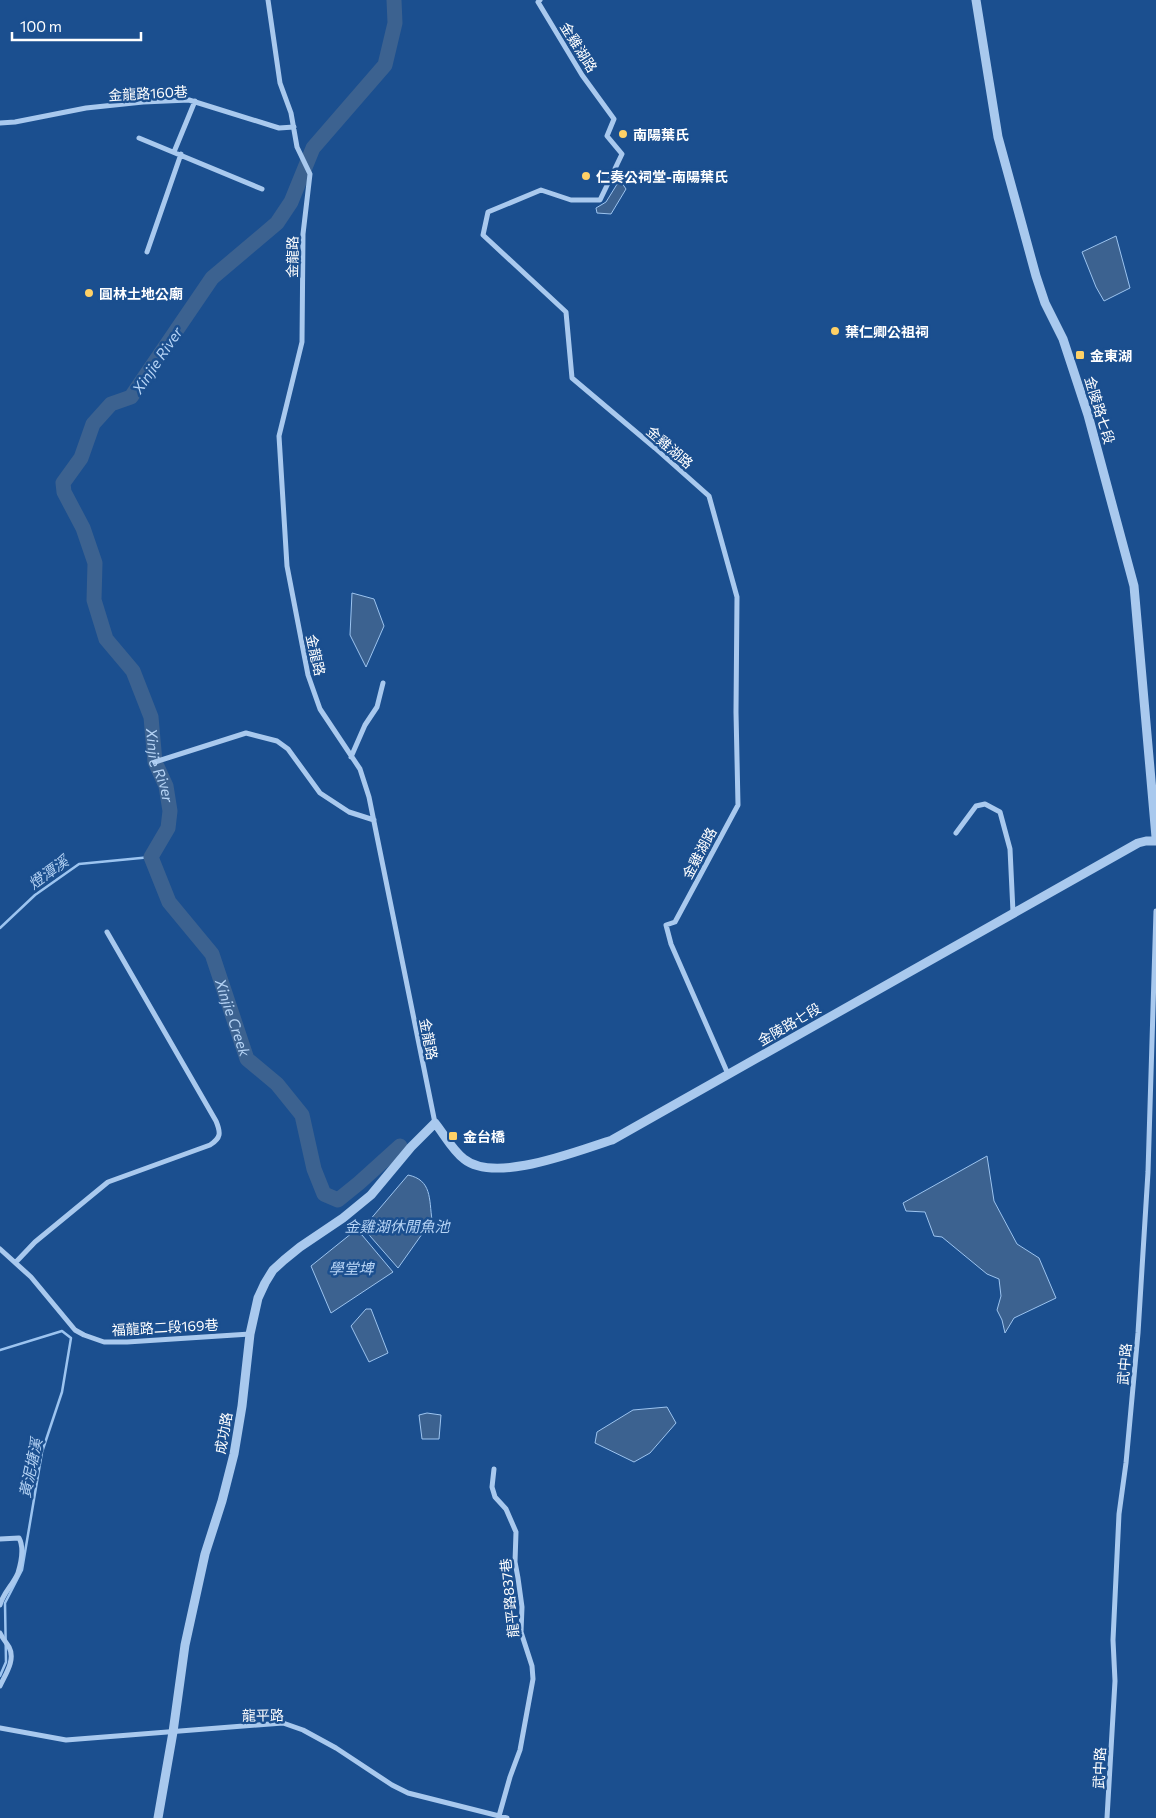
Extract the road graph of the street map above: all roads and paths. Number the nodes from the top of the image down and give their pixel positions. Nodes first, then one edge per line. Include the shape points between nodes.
1 (268, 0) edge
2 (540, 0) edge
3 (976, 0) edge
4 (195, 101) junction
5 (0, 122) edge
6 (294, 127) junction
7 (139, 138) dead end
8 (174, 152) junction
9 (181, 154) junction
10 (262, 189) dead end
11 (147, 252) dead end
12 (383, 683) dead end
13 (351, 757) junction
14 (155, 762) dead end
15 (374, 820) junction
16 (956, 832) dead end
17 (1156, 837) edge
18 (1156, 841) edge
19 (1156, 911) edge
20 (1014, 912) junction
21 (107, 932) dead end
22 (728, 1074) junction
23 (435, 1123) junction
24 (0, 1248) edge
25 (16, 1262) junction
26 (250, 1334) junction
27 (494, 1469) dead end
28 (0, 1539) edge
29 (0, 1605) edge
30 (0, 1633) edge
31 (0, 1686) edge
32 (0, 1728) edge
33 (173, 1732) junction
34 (500, 1816) junction
35 (158, 1818) edge
36 (507, 1818) edge
37 (1107, 1818) edge

1 - 6 street via 280,84
2 - 22 street, 金雞湖路 via 538,2 582,75 614,119 607,136 622,154 600,200 570,200 541,190 488,212 483,235 566,312 572,378 710,496 737,598 738,805 675,922 666,925 671,944
3 - 17 street, 金陵路七段 via 998,137 1036,276 1063,339 1088,415 1134,586
4 - 5 street, 金龍路160巷 via 86,108
4 - 6 street, 金龍路160巷 via 279,128
4 - 8 street
6 - 13 street, 金龍路 via 297,147 310,174 303,234 302,342 279,436 286,556 308,675 320,709
7 - 8 street
8 - 9 street
9 - 10 street
9 - 11 street
12 - 13 street via 377,707
13 - 15 street, 金龍路 via 360,769
14 - 15 street via 246,733 277,741 288,749 320,793 348,812
15 - 23 street, 金龍路
16 - 20 street via 976,806 985,804 1000,812 1010,849
18 - 20 street, 金陵路七段 via 1138,843
19 - 37 street, 武中路 via 1148,1172 1137,1342 1119,1514 1113,1640 1116,1681
20 - 22 street, 金陵路七段
21 - 25 street via 216,1121 220,1135 210,1145 108,1182 35,1242
22 - 23 street, 金陵路七段 via 612,1140 548,1160 509,1168 492,1168 464,1160
23 - 26 street, 成功路 via 371,1195 273,1270 258,1298
24 - 25 street, 福龍路二段169巷
25 - 26 street, 福龍路二段169巷 via 84,1336 104,1342 127,1342
26 - 33 street, 成功路 via 234,1454 185,1645
27 - 34 street, 龍平路837巷 via 492,1487 495,1497 506,1510 516,1532 521,1632 533,1679 520,1750
28 - 29 street via 19,1538 22,1543 17,1574
30 - 31 street via 11,1654 9,1668
32 - 33 street, 龍平路 via 66,1740
33 - 34 street, 龍平路 via 283,1724 303,1730 336,1748 408,1793
33 - 35 street, 成功路
34 - 36 street, 龍平路

